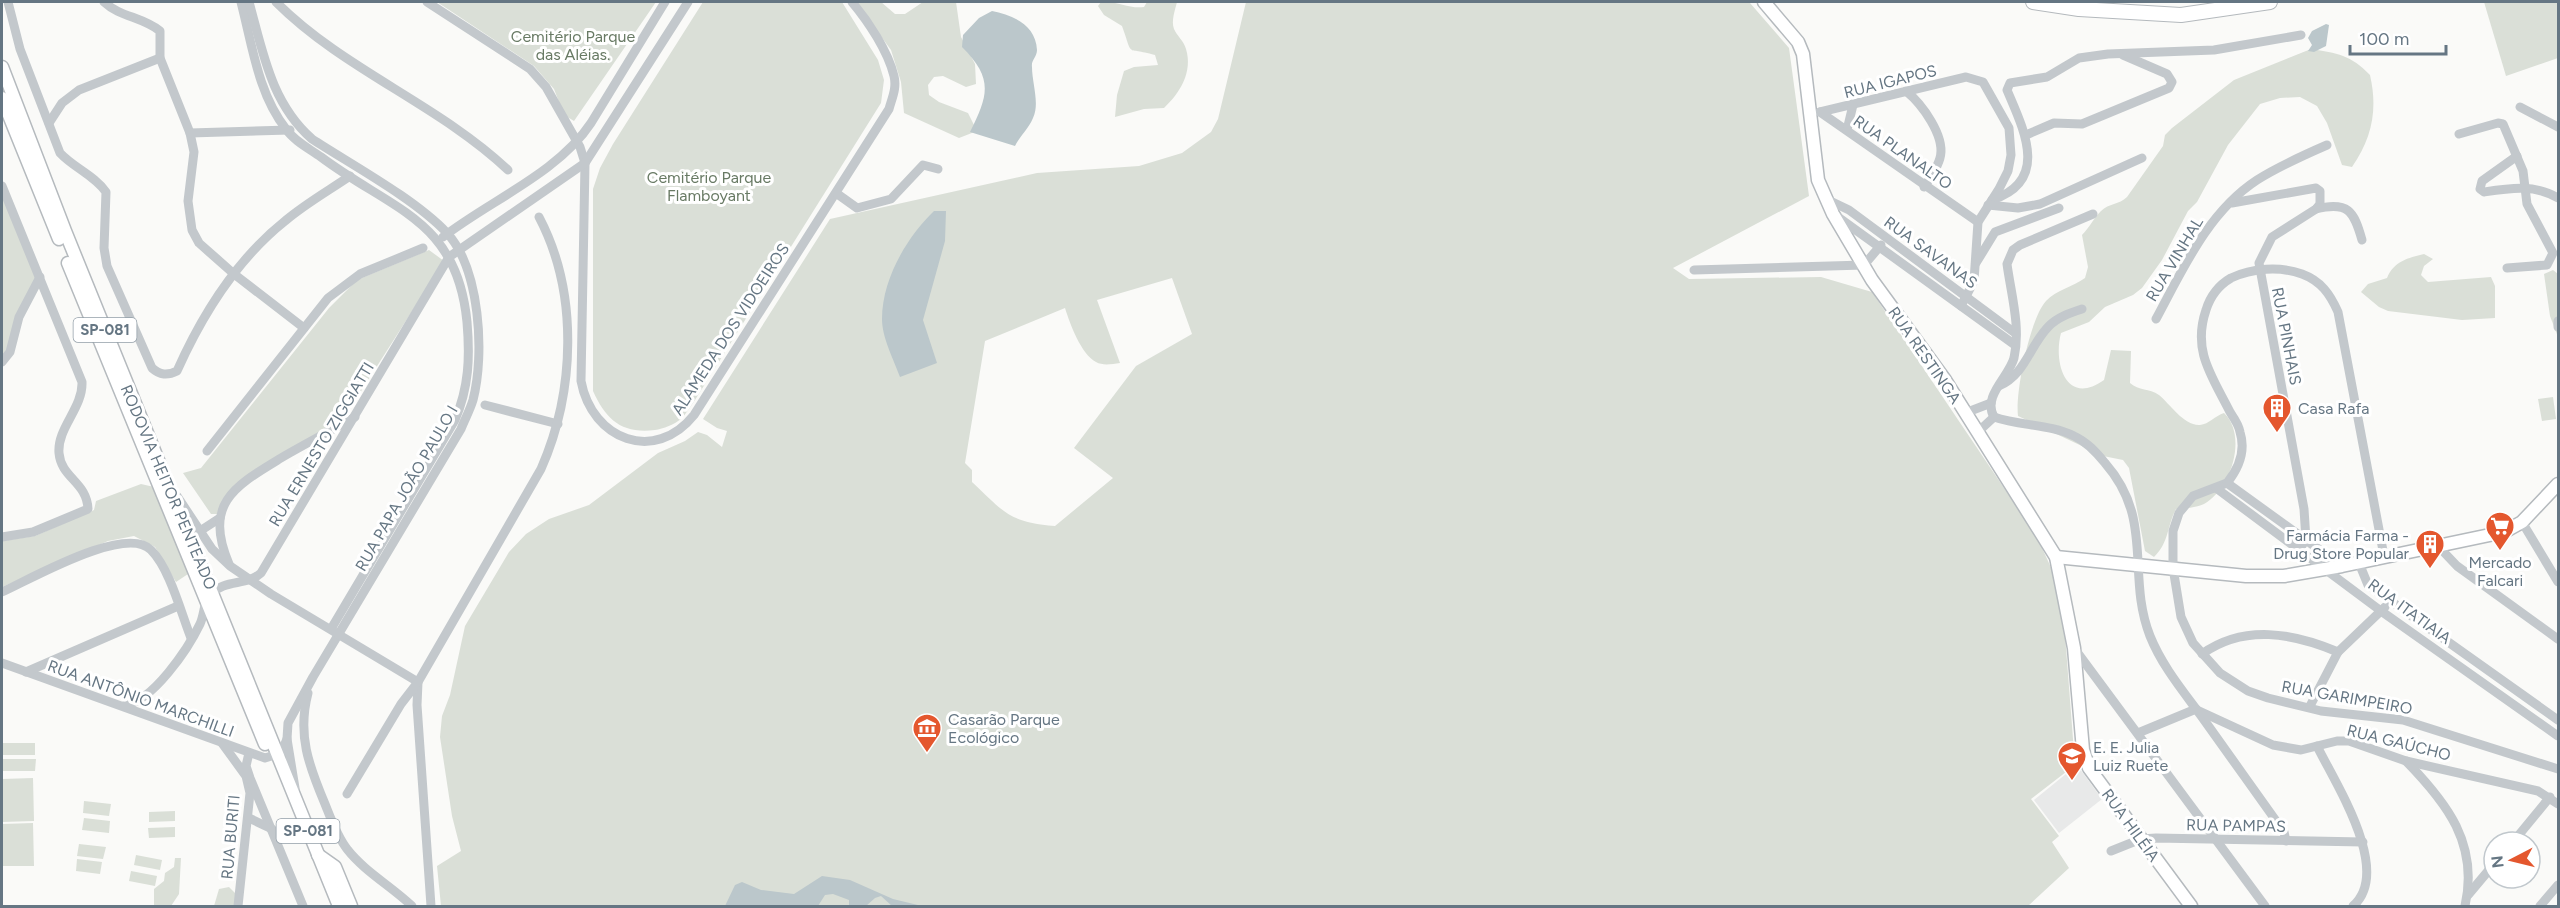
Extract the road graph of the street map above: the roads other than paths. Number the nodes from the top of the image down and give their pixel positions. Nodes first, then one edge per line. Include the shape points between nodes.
1 (8, 2) edge
2 (104, 2) edge
3 (244, 2) edge
4 (276, 2) edge
5 (427, 2) edge
6 (665, 2) edge
7 (688, 2) edge
8 (852, 2) edge
9 (1764, 2) edge
10 (2033, 2) edge
11 (2270, 2) edge
12 (680, 14) junction
13 (2301, 35) dead end
14 (2120, 54) junction
15 (160, 58) junction
16 (2, 67) edge
17 (1906, 92) junction
18 (2, 98) edge
19 (1853, 105) junction
20 (2520, 107) dead end
21 (1815, 109) junction
22 (49, 123) junction
23 (299, 128) junction
24 (2559, 128) edge
25 (1847, 130) junction
26 (287, 131) junction
27 (190, 133) junction
28 (2026, 135) junction
29 (2459, 135) dead end
30 (576, 141) junction
31 (2327, 145) dead end
32 (2517, 156) junction
33 (2142, 158) dead end
34 (585, 163) junction
35 (938, 169) dead end
36 (508, 170) dead end
37 (350, 176) junction
38 (2, 186) edge
39 (519, 187) junction
40 (1924, 187) junction
41 (2524, 187) junction
42 (836, 193) junction
43 (2559, 198) edge
44 (1826, 199) junction
45 (1990, 202) junction
46 (2232, 203) junction
47 (530, 204) junction
48 (2059, 208) dead end
49 (2316, 210) junction
50 (1833, 214) junction
51 (2093, 214) dead end
52 (539, 217) dead end
53 (1978, 222) junction
54 (447, 234) junction
55 (1887, 239) junction
56 (438, 240) junction
57 (2362, 240) dead end
58 (423, 248) dead end
59 (1879, 248) junction
60 (458, 250) junction
61 (449, 257) junction
62 (1976, 263) junction
63 (1864, 265) junction
64 (2507, 268) dead end
65 (1694, 270) dead end
66 (2259, 270) junction
67 (234, 274) junction
68 (40, 278) junction
69 (1967, 297) junction
70 (1961, 306) junction
71 (2082, 309) dead end
72 (2156, 319) dead end
73 (2559, 321) edge
74 (2559, 327) edge
75 (304, 328) junction
76 (2015, 333) junction
77 (2014, 345) junction
78 (2, 362) edge
79 (1999, 386) junction
80 (1991, 403) junction
81 (485, 405) dead end
82 (1965, 412) junction
83 (355, 417) junction
84 (1994, 417) junction
85 (558, 424) junction
86 (325, 433) junction
87 (1979, 434) junction
88 (341, 441) junction
89 (207, 451) dead end
90 (165, 480) junction
91 (2227, 483) junction
92 (2559, 484) edge
93 (2216, 488) junction
94 (2304, 509) junction
95 (220, 518) junction
96 (2522, 522) junction
97 (2288, 526) junction
98 (200, 531) junction
99 (2, 537) edge
100 (2303, 546) junction
101 (2438, 546) junction
102 (2384, 556) junction
103 (2056, 557) junction
104 (2074, 560) junction
105 (2359, 563) junction
106 (230, 566) junction
107 (2139, 566) junction
108 (2342, 566) junction
109 (2173, 568) junction
110 (2328, 569) junction
111 (2304, 573) junction
112 (2061, 576) junction
113 (251, 580) junction
114 (2559, 582) edge
115 (2, 592) edge
116 (2065, 596) joint
117 (209, 597) junction
118 (2391, 601) junction
119 (178, 606) junction
120 (2381, 611) junction
121 (334, 631) junction
122 (2556, 634) edge
123 (194, 635) junction
124 (2074, 648) junction
125 (2338, 652) junction
126 (2202, 654) junction
127 (2, 663) edge
128 (26, 672) junction
129 (313, 677) junction
130 (418, 682) junction
131 (147, 696) junction
132 (124, 706) junction
133 (2310, 706) junction
134 (2196, 710) junction
135 (154, 718) junction
136 (291, 718) junction
137 (2559, 720) edge
138 (2224, 723) junction
139 (302, 724) junction
140 (2138, 733) junction
141 (2215, 736) junction
142 (2559, 736) edge
143 (287, 739) junction
144 (222, 743) junction
145 (2317, 746) junction
146 (249, 753) junction
147 (274, 756) junction
148 (2406, 761) junction
149 (2558, 768) edge
150 (347, 794) dead end
151 (2550, 797) junction
152 (2559, 804) edge
153 (297, 805) junction
154 (249, 818) junction
155 (2205, 825) junction
156 (272, 829) junction
157 (2523, 830) edge
158 (2161, 838) junction
159 (2196, 839) junction
160 (2141, 840) junction
161 (2216, 840) junction
162 (2241, 840) junction
163 (2286, 841) junction
164 (2363, 842) junction
165 (2111, 851) dead end
166 (318, 855) junction
167 (2152, 855) junction
168 (2229, 859) junction
169 (2482, 878) edge
170 (2559, 885) edge
171 (2468, 895) junction
172 (238, 906) edge
173 (303, 906) edge
174 (330, 906) edge
175 (339, 906) edge
176 (351, 906) edge
177 (412, 906) edge
178 (431, 906) edge
179 (2191, 906) edge
180 (2265, 906) edge
181 (2354, 906) edge
182 (2465, 906) edge
183 (2540, 906) edge

1 - 22 street via 20,50
2 - 15 street via 120,14 160,31
3 - 23 street, RUA PAPA JOÃO PAULO I via 281,104
3 - 26 street, RUA PAPA JOÃO PAULO I via 264,88
4 - 36 street via 338,53 424,106 487,150
5 - 30 street via 530,69 546,87
6 - 12 street
6 - 30 street
7 - 12 street
8 - 42 street, ALAMEDA DOS VIDOEIROS via 889,61 895,89 889,109
9 - 21 main road, RUA RESTINGA via 1798,42
10 - 11 highway via 2181,15
12 - 34 street
13 - 14 street via 2214,50
14 - 28 street via 2079,58 2047,77 2008,86
14 - 28 street via 2167,74 2172,82 2169,88 2082,124 2054,123
15 - 22 street via 70,96
15 - 27 street
16 - 90 main road, RODOVIA HEITOR PENTEADO / SP-081
17 - 19 street, RUA IGAPOS
17 - 40 street via 1922,106 1942,144 1937,168
17 - 45 street, RUA IGAPOS via 1966,77 1983,82 2009,128 2011,155 2008,171
18 - 117 main road, RODOVIA HEITOR PENTEADO / SP-081
19 - 21 street, RUA IGAPOS
19 - 25 street
20 - 24 street
21 - 25 street, RUA PLANALTO
21 - 44 main road, RUA RESTINGA via 1818,180
22 - 67 street via 60,153 106,192 107,266 158,374 177,371 202,318
23 - 26 street
23 - 54 street, RUA PAPA JOÃO PAULO I via 418,209
25 - 40 street, RUA PLANALTO
26 - 27 street
26 - 37 street, RUA PAPA JOÃO PAULO I
27 - 67 street via 194,152 188,201 192,230 199,243
28 - 45 street via 2029,144 2025,174 2008,195
29 - 32 street via 2503,124
30 - 34 street
30 - 39 street
31 - 46 street, RUA VINHAL via 2257,180
32 - 41 street
32 - 41 street via 2482,182 2480,189 2484,192
33 - 45 street via 2040,204 2018,208
34 - 42 street, ALAMEDA DOS VIDOEIROS via 581,359 585,400 603,426 615,434 642,441 658,441 685,427
34 - 47 street, RUA ERNESTO ZIGGIATTI
35 - 42 street via 923,165 889,200 857,208
37 - 56 street, RUA PAPA JOÃO PAULO I via 398,206
37 - 67 street via 283,222
38 - 68 street
39 - 47 street
39 - 54 street
40 - 53 street, RUA PLANALTO
41 - 43 street
41 - 64 street via 2527,204 2553,253 2547,265
44 - 50 main road, RUA RESTINGA
44 - 55 street, RUA SAVANAS via 1849,210
45 - 53 street
46 - 49 street via 2316,188 2320,191
46 - 72 street, RUA VINHAL via 2216,217 2186,261
47 - 60 street, RUA ERNESTO ZIGGIATTI
48 - 62 street via 1995,232
49 - 57 street via 2337,205 2347,209 2353,214
49 - 66 street via 2272,237 2261,254
50 - 59 street, RUA SAVANAS
50 - 63 main road, RUA RESTINGA
51 - 76 street via 2013,250 2007,264
52 - 85 street via 557,259 565,302 566,365
53 - 62 street
54 - 56 street
54 - 60 street, RUA PAPA JOÃO PAULO I
55 - 59 street
55 - 69 street, RUA SAVANAS
56 - 61 street, RUA PAPA JOÃO PAULO I
58 - 75 street via 360,274 328,298
59 - 63 street
59 - 70 street, RUA SAVANAS
60 - 61 street, RUA ERNESTO ZIGGIATTI
60 - 121 street, RUA PAPA JOÃO PAULO I via 472,285 478,328 473,400 456,438
61 - 83 street, RUA ERNESTO ZIGGIATTI
61 - 121 street, RUA PAPA JOÃO PAULO I via 464,288 469,368 464,399
62 - 69 street
63 - 65 street
63 - 82 main road, RUA RESTINGA
66 - 91 street via 2225,282 2208,303 2200,329 2205,362 2240,432 2240,461
66 - 94 street, RUA PINHAIS
66 - 102 street via 2290,270 2307,275 2330,294 2338,312
67 - 75 street
68 - 78 street via 19,317 10,352
68 - 99 street via 82,382 82,395 59,450 61,465 87,496 88,509 33,532
69 - 70 street
69 - 76 street, RUA SAVANAS
70 - 77 street, RUA SAVANAS
71 - 79 street via 2048,327 2025,365 2011,381
73 - 74 street
75 - 89 street
76 - 77 street
77 - 79 street via 2009,371
79 - 80 street
80 - 82 street
80 - 84 street
81 - 85 street
82 - 87 main road, RUA RESTINGA
83 - 86 street
83 - 88 street, RUA ERNESTO ZIGGIATTI
84 - 87 street
84 - 107 street via 2072,435 2094,450 2123,489 2131,507 2138,534
85 - 130 street via 541,469
86 - 88 street
86 - 95 street via 240,483
87 - 103 main road, RUA RESTINGA
88 - 113 street, RUA ERNESTO ZIGGIATTI via 261,573
90 - 98 street
90 - 117 main road, RODOVIA HEITOR PENTEADO / SP-081
91 - 93 street, RUA GARIMPEIRO
91 - 97 street, RUA ITATIAIA
92 - 96 main road
93 - 100 street, RUA ITATIAIA
93 - 109 street, RUA GARIMPEIRO via 2193,495 2179,513 2173,531
94 - 97 street via 2298,521
94 - 100 street, RUA PINHAIS
95 - 98 street
95 - 106 street via 222,543
96 - 101 main road via 2504,532
96 - 114 street
97 - 100 street, RUA ITATIAIA
98 - 106 street
100 - 108 street, RUA ITATIAIA
100 - 110 street, RUA ITATIAIA
100 - 111 street, RUA PINHAIS via 2307,561
101 - 102 main road
101 - 122 street via 2457,566
102 - 105 main road
103 - 104 main road
103 - 112 main road, RUA RESTINGA
104 - 107 main road
104 - 112 main road via 2066,565
105 - 108 main road
105 - 118 street, RUA ITATIAIA via 2368,585
106 - 113 street
107 - 109 main road
107 - 134 street via 2140,592 2150,636
108 - 110 main road
109 - 111 main road via 2265,577
109 - 126 street, RUA GARIMPEIRO via 2181,617
110 - 111 main road
110 - 120 street, RUA ITATIAIA
112 - 116 main road, RUA RESTINGA
113 - 117 street via 228,584
113 - 121 street
115 - 119 street via 107,545 138,542 160,562
116 - 124 main road, RUA HILÉIA
117 - 123 street
117 - 147 main road, RODOVIA HEITOR PENTEADO / SP-081
118 - 120 street
118 - 137 street, RUA ITATIAIA
119 - 123 street
119 - 128 street
120 - 125 street
120 - 142 street, RUA ITATIAIA
121 - 129 street, RUA PAPA JOÃO PAULO I
121 - 130 street
123 - 131 street
124 - 140 street
124 - 160 main road, RUA HILÉIA via 2086,760
125 - 126 street via 2312,641 2272,634 2230,638
125 - 133 street
126 - 133 street, RUA GARIMPEIRO via 2220,673 2248,691
127 - 128 street, RUA ANTÔNIO MARCHILLI
128 - 132 street, RUA ANTÔNIO MARCHILLI
129 - 136 street, RUA PAPA JOÃO PAULO I
129 - 139 street
130 - 150 street
130 - 178 street
131 - 132 street
131 - 135 street via 147,707
132 - 135 street, RUA ANTÔNIO MARCHILLI
133 - 149 street, RUA GARIMPEIRO via 2335,713 2403,720
134 - 138 street, RUA GAÚCHO
134 - 140 street
134 - 141 street
135 - 144 street, RUA ANTÔNIO MARCHILLI
136 - 139 street
136 - 143 street, RUA PAPA JOÃO PAULO I
138 - 141 street
138 - 145 street, RUA GAÚCHO via 2273,745 2301,750
139 - 177 street via 307,759 336,832 369,873
140 - 155 street
141 - 163 street via 2284,832
143 - 147 street, RUA PAPA JOÃO PAULO I via 284,749
143 - 153 street, RUA PAPA JOÃO PAULO I
144 - 146 street, RUA ANTÔNIO MARCHILLI
144 - 154 street, RUA BURITI via 246,776
145 - 148 street, RUA GAÚCHO via 2349,741
145 - 164 street
146 - 147 street, RUA ANTÔNIO MARCHILLI
146 - 156 street via 246,766
147 - 153 main road, RODOVIA HEITOR PENTEADO / SP-081
147 - 174 main road, RODOVIA HEITOR PENTEADO / SP-081
148 - 151 street, RUA GAÚCHO
148 - 171 street via 2436,791 2457,825 2466,860
151 - 152 street, RUA GAÚCHO
151 - 157 street
153 - 166 main road, RODOVIA HEITOR PENTEADO / SP-081
154 - 156 street
154 - 172 street, RUA BURITI
155 - 159 street
155 - 161 street
156 - 173 street
158 - 159 street, RUA PAMPAS
158 - 160 street, RUA PAMPAS
158 - 167 street
159 - 161 street, RUA PAMPAS
160 - 165 street, RUA PAMPAS
160 - 167 main road, RUA HILÉIA
161 - 162 street, RUA PAMPAS
161 - 168 street
162 - 163 street, RUA PAMPAS
162 - 168 street
163 - 164 street, RUA PAMPAS
164 - 181 street via 2367,884
166 - 175 main road, RODOVIA HEITOR PENTEADO / SP-081
166 - 176 main road via 335,867
167 - 179 main road, RUA HILÉIA
168 - 180 street
169 - 171 street
170 - 183 street
171 - 182 street

